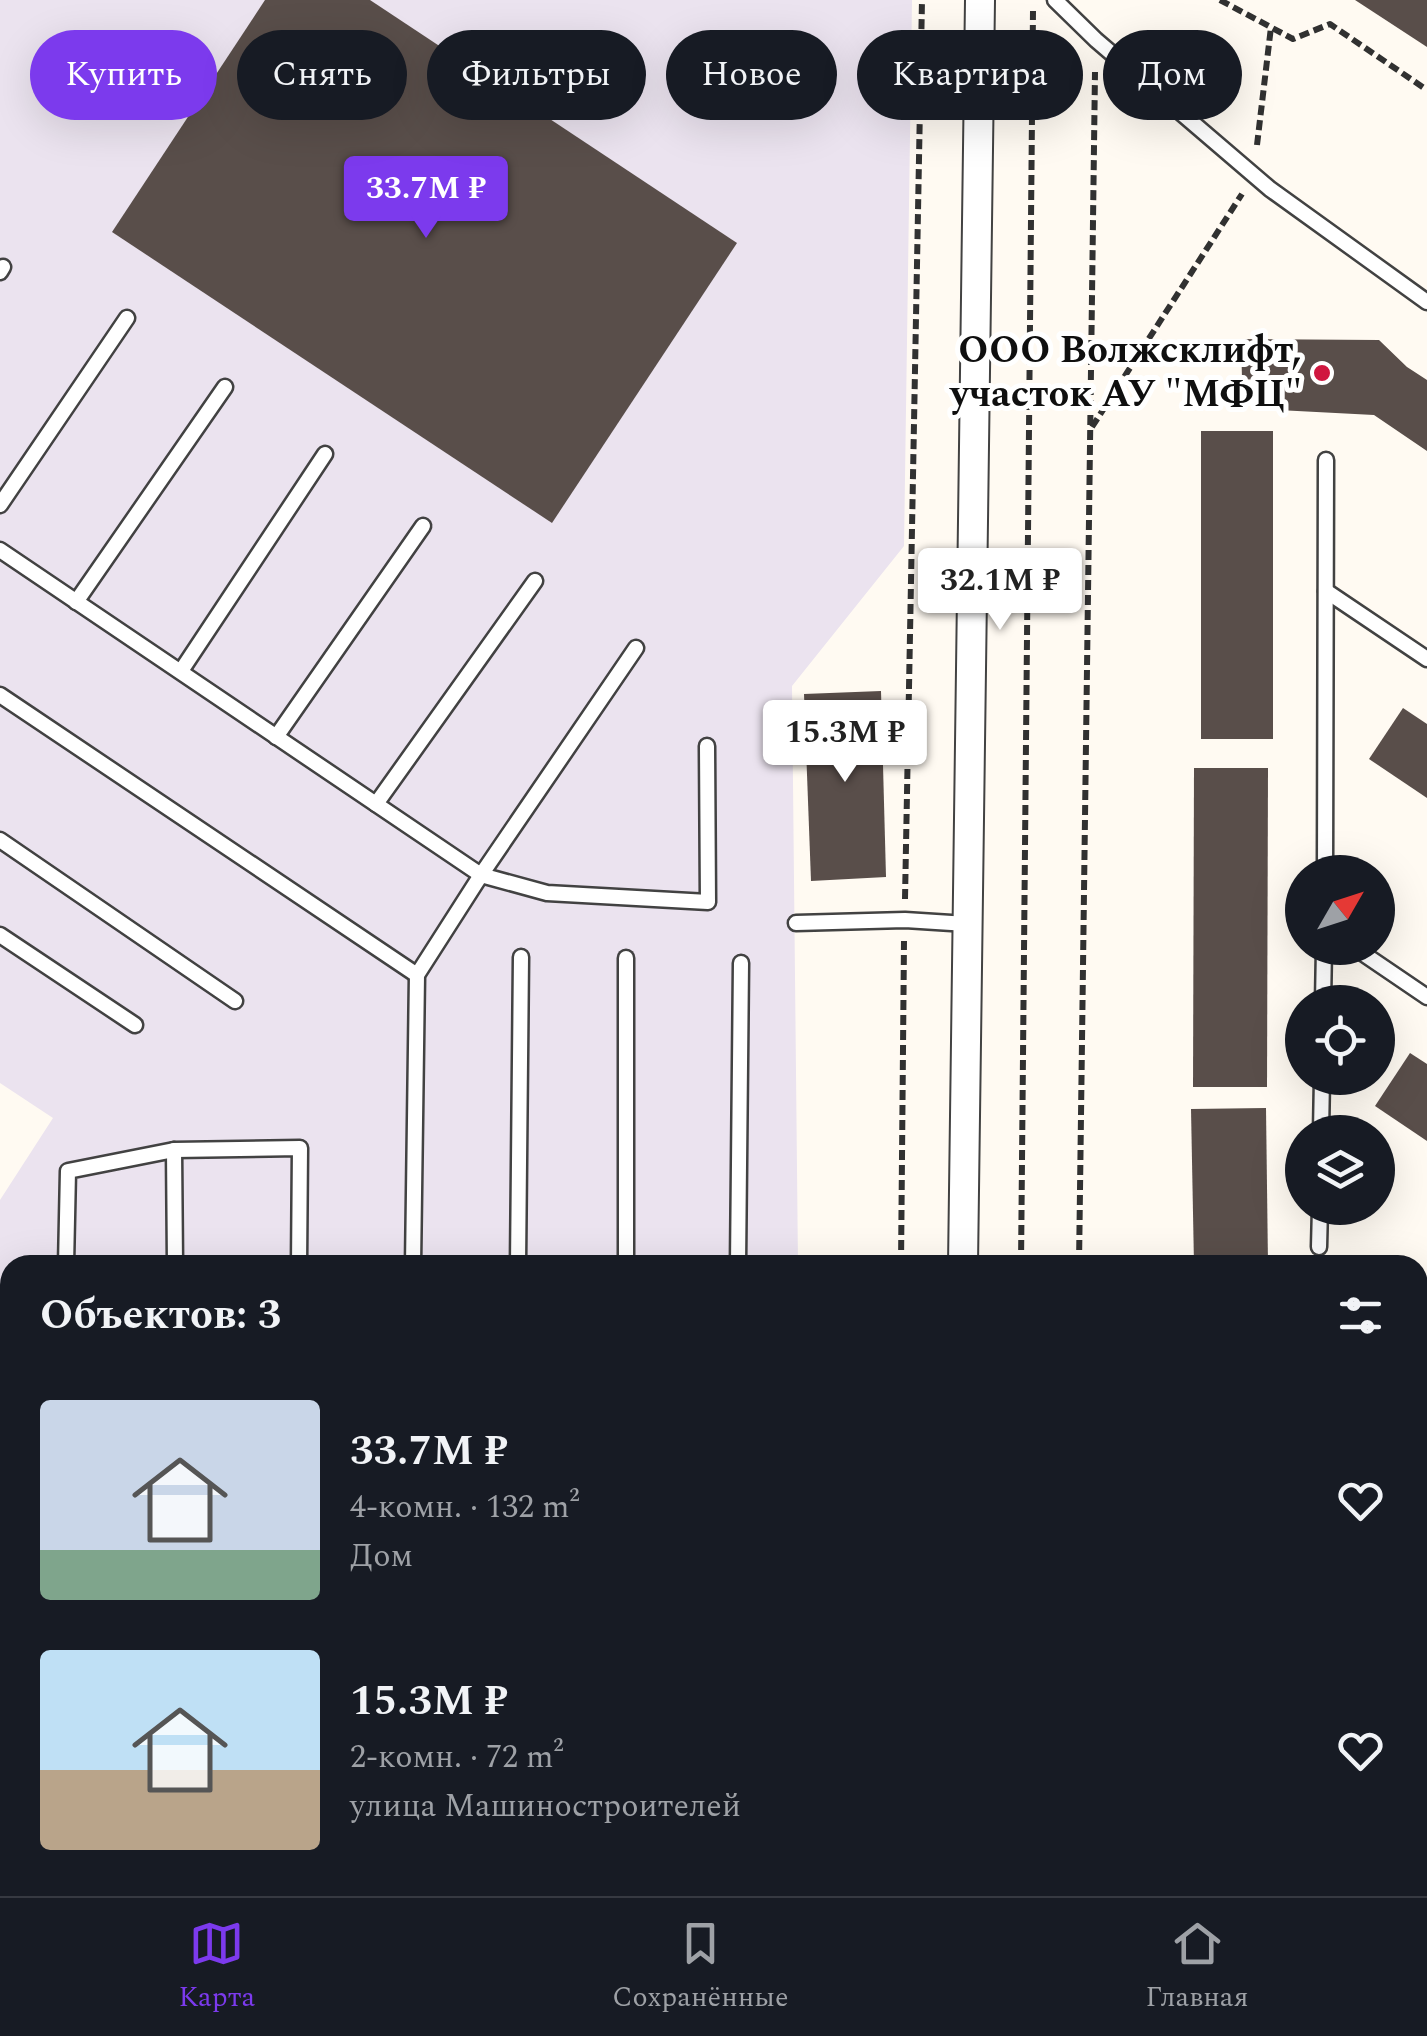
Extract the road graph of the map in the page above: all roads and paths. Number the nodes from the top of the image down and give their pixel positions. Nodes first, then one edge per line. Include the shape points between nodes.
1 (922, 0) edge
2 (980, 0) edge
3 (1034, 0) edge
4 (1055, 0) edge
5 (1220, 0) edge
6 (1271, 27) junction
7 (1096, 40) junction
8 (1427, 90) edge
9 (1254, 175) junction
10 (1427, 302) edge
11 (127, 318) dead end
12 (225, 386) dead end
13 (1090, 429) junction
14 (325, 454) dead end
15 (1326, 460) dead end
16 (0, 505) edge
17 (423, 526) dead end
18 (0, 550) edge
19 (535, 580) dead end
20 (1326, 591) junction
21 (76, 602) junction
22 (636, 648) dead end
23 (1427, 659) edge
24 (181, 671) junction
25 (0, 695) edge
26 (276, 736) junction
27 (707, 746) dead end
28 (376, 804) junction
29 (0, 840) edge
30 (1325, 855) edge
31 (480, 875) junction
32 (904, 920) junction
33 (796, 923) dead end
34 (967, 924) junction
35 (0, 935) edge
36 (520, 956) dead end
37 (626, 958) dead end
38 (741, 962) dead end
39 (1380, 965) edge
40 (417, 975) junction
41 (1427, 997) edge
42 (235, 1001) dead end
43 (135, 1025) dead end
44 (174, 1150) junction
45 (1320, 1225) edge
46 (1319, 1248) dead end
47 (66, 1255) edge
48 (176, 1255) edge
49 (300, 1255) edge
50 (413, 1255) edge
51 (518, 1255) edge
52 (626, 1255) edge
53 (738, 1255) edge
54 (901, 1255) edge
55 (963, 1255) edge
56 (1022, 1255) edge
57 (1079, 1255) edge

1 - 32 path
2 - 34 street
3 - 56 path
4 - 7 lane
5 - 6 path
6 - 8 path via 1293,39 1330,24
6 - 9 path
7 - 9 lane
7 - 13 path
9 - 10 lane
9 - 13 path
11 - 16 lane
12 - 21 lane
13 - 57 path
14 - 24 lane
15 - 20 lane
17 - 26 lane
18 - 21 lane
19 - 28 lane
20 - 23 lane
20 - 30 lane
21 - 24 lane
22 - 31 lane
24 - 26 lane
25 - 40 lane
26 - 28 lane
27 - 31 lane via 708,902 546,893
28 - 31 lane
29 - 42 lane
31 - 40 lane
32 - 33 lane
32 - 34 lane
32 - 54 path
34 - 55 street
35 - 43 lane
36 - 51 lane
37 - 52 lane
38 - 53 lane
39 - 41 lane
40 - 50 lane
44 - 47 lane via 68,1171
44 - 48 lane
44 - 49 lane via 300,1148
45 - 46 lane

